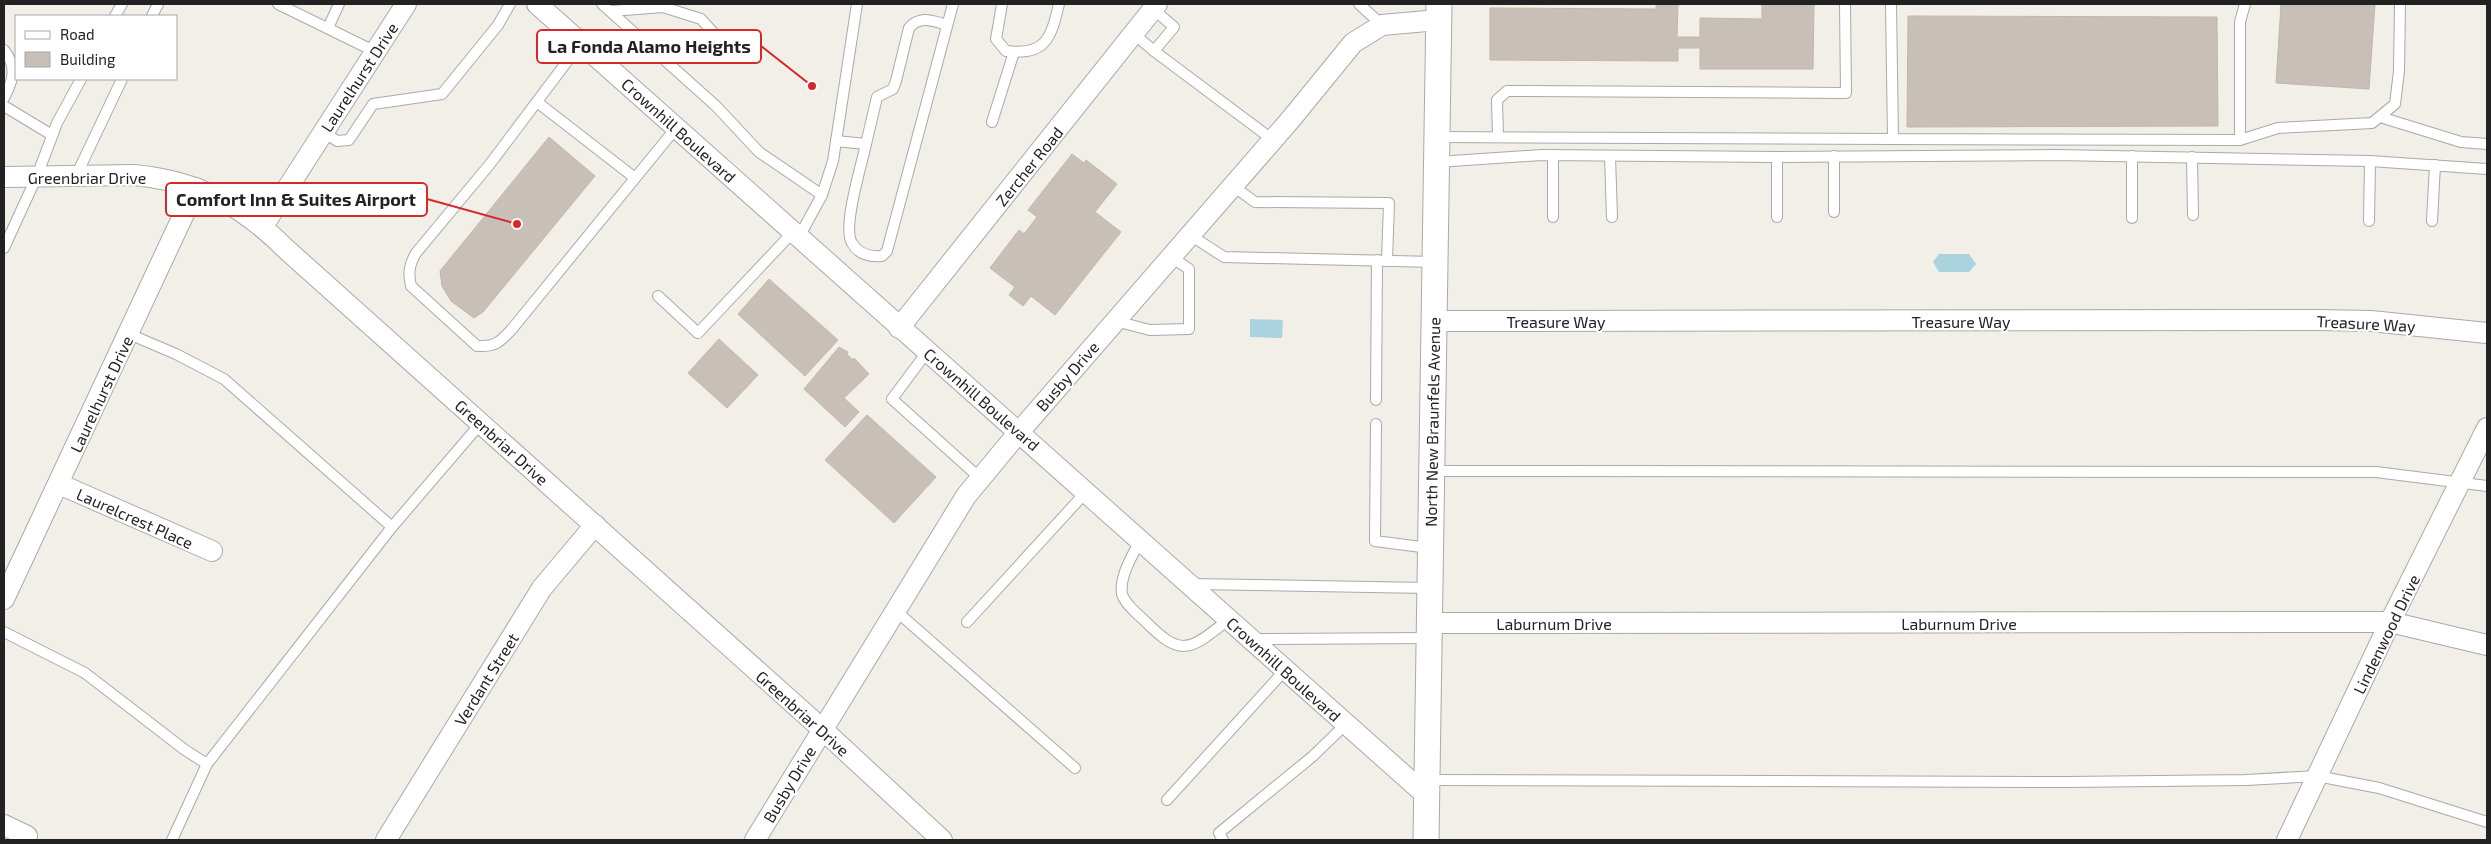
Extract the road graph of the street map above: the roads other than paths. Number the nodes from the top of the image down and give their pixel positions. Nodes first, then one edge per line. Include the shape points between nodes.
1 (278, 4) edge
2 (339, 4) edge
3 (406, 4) edge
4 (510, 4) edge
5 (539, 4) edge
6 (602, 4) edge
7 (857, 4) edge
8 (953, 4) edge
9 (1002, 4) edge
10 (1059, 4) edge
11 (1359, 4) edge
12 (1845, 4) edge
13 (1891, 4) edge
14 (2246, 4) edge
15 (2400, 4) edge
16 (1155, 7) edge
17 (611, 11) junction
18 (1439, 12) edge
19 (947, 25) junction
20 (1382, 25) junction
21 (328, 28) junction
22 (1134, 34) junction
23 (721, 41) dead end
24 (581, 43) junction
25 (4, 50) edge
26 (1154, 51) junction
27 (376, 52) junction
28 (1014, 52) junction
29 (80, 80) edge
30 (122, 80) edge
31 (4, 98) edge
32 (537, 102) junction
33 (4, 106) edge
34 (2380, 117) junction
35 (992, 122) dead end
36 (676, 128) junction
37 (324, 132) junction
38 (52, 135) junction
39 (1437, 137) junction
40 (1498, 137) junction
41 (1893, 139) junction
42 (836, 140) junction
43 (1273, 140) junction
44 (2240, 140) junction
45 (866, 144) junction
46 (2487, 144) edge
47 (1553, 155) junction
48 (1610, 156) junction
49 (1834, 156) junction
50 (2132, 156) junction
51 (1777, 157) junction
52 (2192, 157) junction
53 (2370, 161) junction
54 (1436, 162) junction
55 (2435, 165) junction
56 (2487, 169) edge
57 (37, 176) junction
58 (76, 176) junction
59 (4, 177) edge
60 (635, 178) junction
61 (1233, 186) junction
62 (196, 188) junction
63 (822, 195) junction
64 (1834, 212) dead end
65 (2193, 215) dead end
66 (1553, 217) dead end
67 (1612, 217) dead end
68 (1777, 217) dead end
69 (2132, 218) dead end
70 (2369, 221) dead end
71 (2432, 221) dead end
72 (263, 226) junction
73 (796, 235) junction
74 (1190, 235) junction
75 (4, 248) edge
76 (1171, 257) junction
77 (1382, 261) junction
78 (1435, 262) junction
79 (658, 296) dead end
80 (1115, 321) junction
81 (1434, 321) junction
82 (899, 328) junction
83 (2487, 333) edge
84 (128, 334) junction
85 (927, 352) junction
86 (1376, 400) dead end
87 (481, 423) junction
88 (1376, 424) dead end
89 (2487, 428) edge
90 (1019, 432) junction
91 (1431, 471) junction
92 (981, 479) junction
93 (2461, 482) junction
94 (59, 484) junction
95 (2487, 486) edge
96 (1086, 492) junction
97 (595, 525) junction
98 (392, 527) junction
99 (1140, 540) junction
100 (1429, 548) junction
101 (212, 551) dead end
102 (1190, 584) junction
103 (1428, 588) junction
104 (4, 600) edge
105 (895, 610) junction
106 (1229, 619) junction
107 (967, 622) dead end
108 (2390, 622) junction
109 (1427, 630) junction
110 (4, 632) edge
111 (1250, 639) junction
112 (2487, 645) edge
113 (1285, 670) junction
114 (1346, 724) junction
115 (822, 729) junction
116 (207, 764) junction
117 (1075, 768) dead end
118 (2317, 776) junction
119 (1426, 788) junction
120 (1167, 800) dead end
121 (2487, 822) edge
122 (4, 825) edge
123 (27, 836) dead end
124 (172, 840) edge
125 (386, 840) edge
126 (755, 840) edge
127 (942, 840) edge
128 (1223, 840) edge
129 (1426, 840) edge
130 (2287, 840) edge

1 - 21 lane
2 - 21 lane
3 - 27 street, Laurelhurst Drive
4 - 37 lane via 498,25 442,94 373,104 349,140 337,140
5 - 24 street, Crownhill Boulevard
6 - 17 lane
7 - 42 lane
8 - 19 lane
9 - 28 lane via 996,39 1006,51
10 - 28 lane via 1048,40 1036,50
11 - 20 lane
12 - 40 lane via 1846,92 1507,91 1497,100
13 - 41 lane
14 - 44 lane via 2240,22
15 - 34 lane via 2395,104
16 - 22 street, Zercher Road
16 - 26 lane via 1174,27
17 - 23 lane via 662,7 701,19
17 - 63 lane via 716,106 759,152
18 - 20 street, Busby Drive
18 - 39 street, North New Braunfels Avenue
19 - 45 lane via 921,20 909,28 896,81 893,89 877,97
19 - 45 lane via 887,252 882,256 860,253 851,242 848,228
20 - 43 street, Busby Drive via 1353,43
21 - 27 lane
22 - 26 lane
22 - 82 street, Zercher Road
24 - 32 lane
24 - 36 street, Crownhill Boulevard
25 - 31 lane via 12,60 13,68 12,84
26 - 43 lane
27 - 37 street, Laurelhurst Drive
28 - 35 lane
29 - 38 lane
30 - 58 lane
32 - 60 lane
32 - 60 lane via 410,263 411,286 477,346 490,347 500,342
33 - 38 lane
34 - 44 lane via 2372,123 2278,128
34 - 46 lane via 2461,142
36 - 60 lane
36 - 73 street, Crownhill Boulevard
37 - 72 street, Laurelhurst Drive
38 - 57 lane
39 - 40 lane
39 - 54 street, North New Braunfels Avenue
40 - 41 lane
41 - 44 lane
42 - 45 lane
42 - 63 lane
43 - 61 street, Busby Drive
47 - 48 lane
47 - 54 lane
47 - 66 lane
48 - 51 lane
48 - 67 lane
49 - 50 lane
49 - 51 lane
49 - 64 lane
50 - 52 lane
50 - 69 lane
51 - 68 lane
52 - 53 lane
52 - 65 lane
53 - 55 lane
53 - 70 lane
54 - 78 street, North New Braunfels Avenue
55 - 56 lane
55 - 71 lane
57 - 58 street, Greenbriar Drive
57 - 59 street, Greenbriar Drive
57 - 75 lane
58 - 62 street, Greenbriar Drive via 156,177
61 - 74 street, Busby Drive
61 - 77 lane via 1255,202 1389,203
62 - 72 street, Greenbriar Drive via 227,202
62 - 84 street, Laurelhurst Drive
63 - 73 lane
72 - 87 street, Greenbriar Drive
73 - 79 lane via 698,333
73 - 82 street, Crownhill Boulevard
74 - 76 street, Busby Drive
74 - 77 lane via 1224,257
76 - 80 street, Busby Drive
76 - 80 lane via 1189,269 1189,329 1150,330
77 - 78 lane
77 - 86 lane
78 - 81 street, North New Braunfels Avenue
80 - 90 street, Busby Drive
81 - 83 street, Treasure Way via 2317,320
81 - 91 street, North New Braunfels Avenue
82 - 85 street, Crownhill Boulevard
84 - 94 street, Laurelhurst Drive
84 - 98 lane via 224,379
85 - 90 street, Crownhill Boulevard
85 - 92 lane via 892,399
87 - 97 street, Greenbriar Drive
87 - 98 lane
88 - 100 lane via 1375,541
89 - 93 street, Lindenwood Drive
90 - 92 street, Busby Drive
90 - 96 street, Crownhill Boulevard
91 - 93 lane via 2376,472
91 - 100 street, North New Braunfels Avenue
92 - 105 street, Busby Drive via 966,496
93 - 95 lane
93 - 108 street, Lindenwood Drive
94 - 101 street, Laurelcrest Place
94 - 104 street, Laurelhurst Drive
96 - 99 street, Crownhill Boulevard
96 - 107 lane
97 - 115 street, Greenbriar Drive
97 - 125 street, Verdant Street via 542,588
98 - 116 lane
99 - 102 street, Crownhill Boulevard
99 - 106 lane via 1124,576 1122,594 1131,608 1159,636 1171,645 1184,647 1202,641
100 - 103 street, North New Braunfels Avenue
102 - 103 lane
102 - 106 street, Crownhill Boulevard
103 - 109 street, North New Braunfels Avenue
105 - 115 street, Busby Drive
105 - 117 lane
106 - 111 street, Crownhill Boulevard
108 - 109 street, Laburnum Drive
108 - 112 street, Laburnum Drive
108 - 118 street, Lindenwood Drive
109 - 111 lane
109 - 119 street, North New Braunfels Avenue
110 - 116 lane via 85,673
111 - 113 street, Crownhill Boulevard
113 - 114 street, Crownhill Boulevard
113 - 120 lane
114 - 119 street, Crownhill Boulevard
114 - 128 lane via 1313,756 1219,833
115 - 126 street, Busby Drive
115 - 127 street, Greenbriar Drive
116 - 124 lane
118 - 119 lane via 2246,780
118 - 121 lane via 2379,788
118 - 130 street, Lindenwood Drive
119 - 129 street, North New Braunfels Avenue
122 - 123 street

